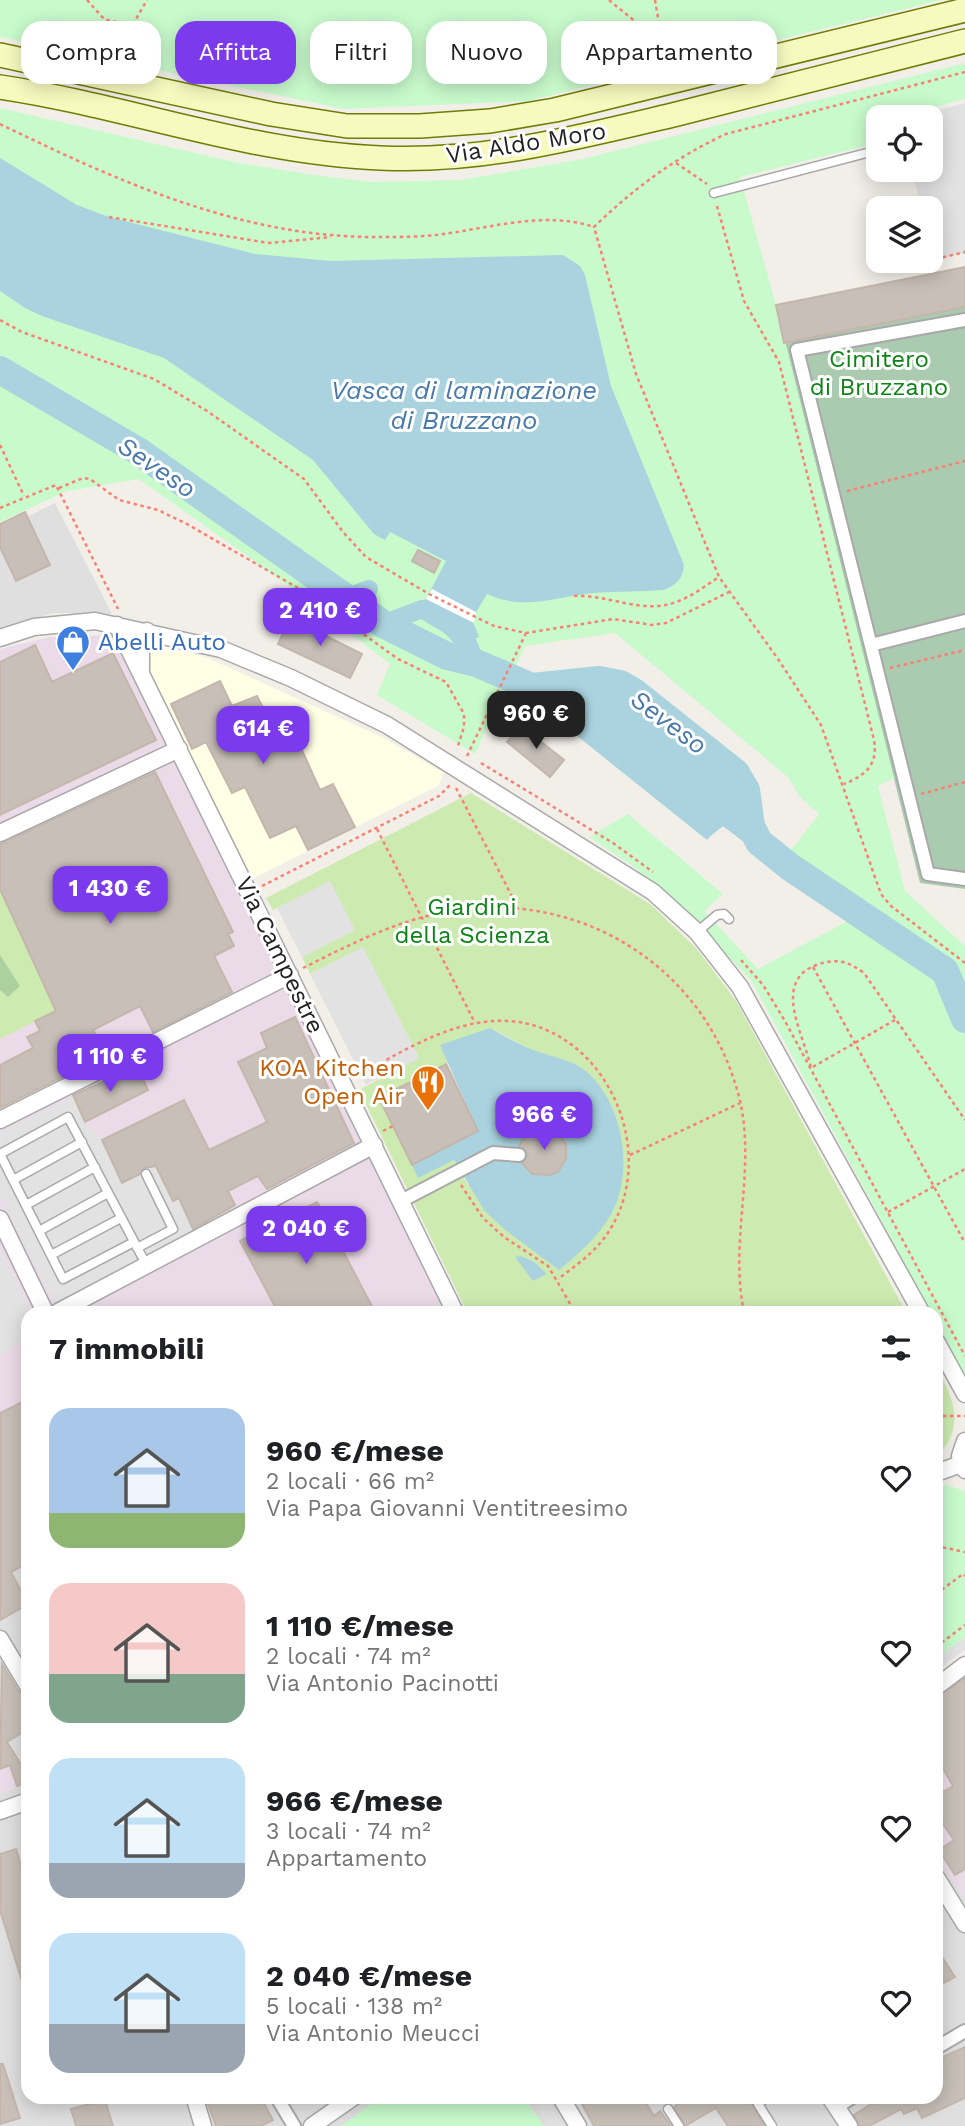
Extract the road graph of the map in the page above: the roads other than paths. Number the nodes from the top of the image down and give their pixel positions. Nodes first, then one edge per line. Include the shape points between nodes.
1 (965, 10) edge
2 (965, 41) edge
3 (0, 55) edge
4 (0, 87) edge
5 (866, 153) edge
6 (714, 193) road end
7 (965, 320) edge
8 (965, 621) edge
9 (117, 625) junction
10 (147, 631) junction
11 (1, 634) edge
12 (871, 645) junction
13 (141, 674) junction
14 (179, 749) junction
15 (0, 833) edge
16 (965, 879) edge
17 (729, 919) dead end
18 (697, 932) junction
19 (290, 975) junction
20 (0, 1120) edge
21 (82, 1142) junction
22 (374, 1145) junction
23 (519, 1156) dead end
24 (94, 1167) junction
25 (146, 1174) dead end
26 (13, 1180) junction
27 (108, 1193) junction
28 (401, 1201) junction
29 (26, 1205) junction
30 (121, 1218) junction
31 (0, 1219) edge
32 (39, 1231) junction
33 (136, 1245) junction
34 (51, 1255) junction
35 (147, 1266) junction
36 (42, 1306) edge
37 (70, 1306) edge
38 (452, 1306) edge
39 (918, 1306) edge
40 (943, 1354) edge
41 (965, 1394) edge
42 (965, 1441) edge
43 (963, 1467) edge
44 (943, 1471) edge
45 (0, 1639) edge
46 (965, 1665) edge
47 (21, 1674) edge
48 (943, 1682) edge
49 (21, 1804) edge
50 (0, 1811) edge
51 (943, 1888) edge
52 (965, 1924) edge
53 (965, 2031) edge
54 (943, 2044) edge
55 (196, 2104) edge
56 (281, 2104) edge
57 (344, 2104) edge
58 (565, 2104) edge
59 (758, 2104) edge
60 (834, 2104) edge
61 (668, 2109) dead end
62 (846, 2125) edge
63 (203, 2126) edge
64 (294, 2126) edge
65 (312, 2126) edge
66 (578, 2126) edge
67 (680, 2126) edge
68 (772, 2126) edge

1 - 3 main road, Via Aldo Moro via 555,110 420,127 347,126 271,114
2 - 4 main road, Via Aldo Moro via 584,136 438,158 381,159 257,145
5 - 6 lane
7 - 12 street via 797,350
8 - 12 street
9 - 10 street
9 - 11 street via 67,622
9 - 13 street, Via Campestre
10 - 13 street
10 - 18 street via 221,649 387,725 457,776 653,892
12 - 16 street via 928,874
13 - 14 street, Via Campestre
14 - 15 street
14 - 19 street, Via Campestre
17 - 18 lane via 718,915
18 - 39 street via 740,987 772,1040
19 - 20 street
19 - 22 street, Via Campestre
21 - 24 lane
21 - 26 lane
21 - 26 lane via 68,1117 0,1154
22 - 28 street, Via Campestre
22 - 35 street
23 - 28 street via 493,1153
24 - 27 lane
24 - 29 lane
25 - 33 lane via 173,1228
26 - 29 lane
27 - 30 lane
27 - 32 lane
28 - 38 street, Via Campestre
29 - 32 lane
30 - 33 lane
30 - 34 lane
31 - 36 street
32 - 34 lane
33 - 34 lane via 63,1279
33 - 35 lane
35 - 37 street
40 - 41 street
42 - 43 street via 961,1447
43 - 44 street
45 - 47 street
46 - 48 street
49 - 50 street
51 - 52 street
53 - 54 street
55 - 63 street
56 - 64 street
57 - 65 street
58 - 66 street
59 - 68 lane
60 - 62 street
61 - 67 lane

